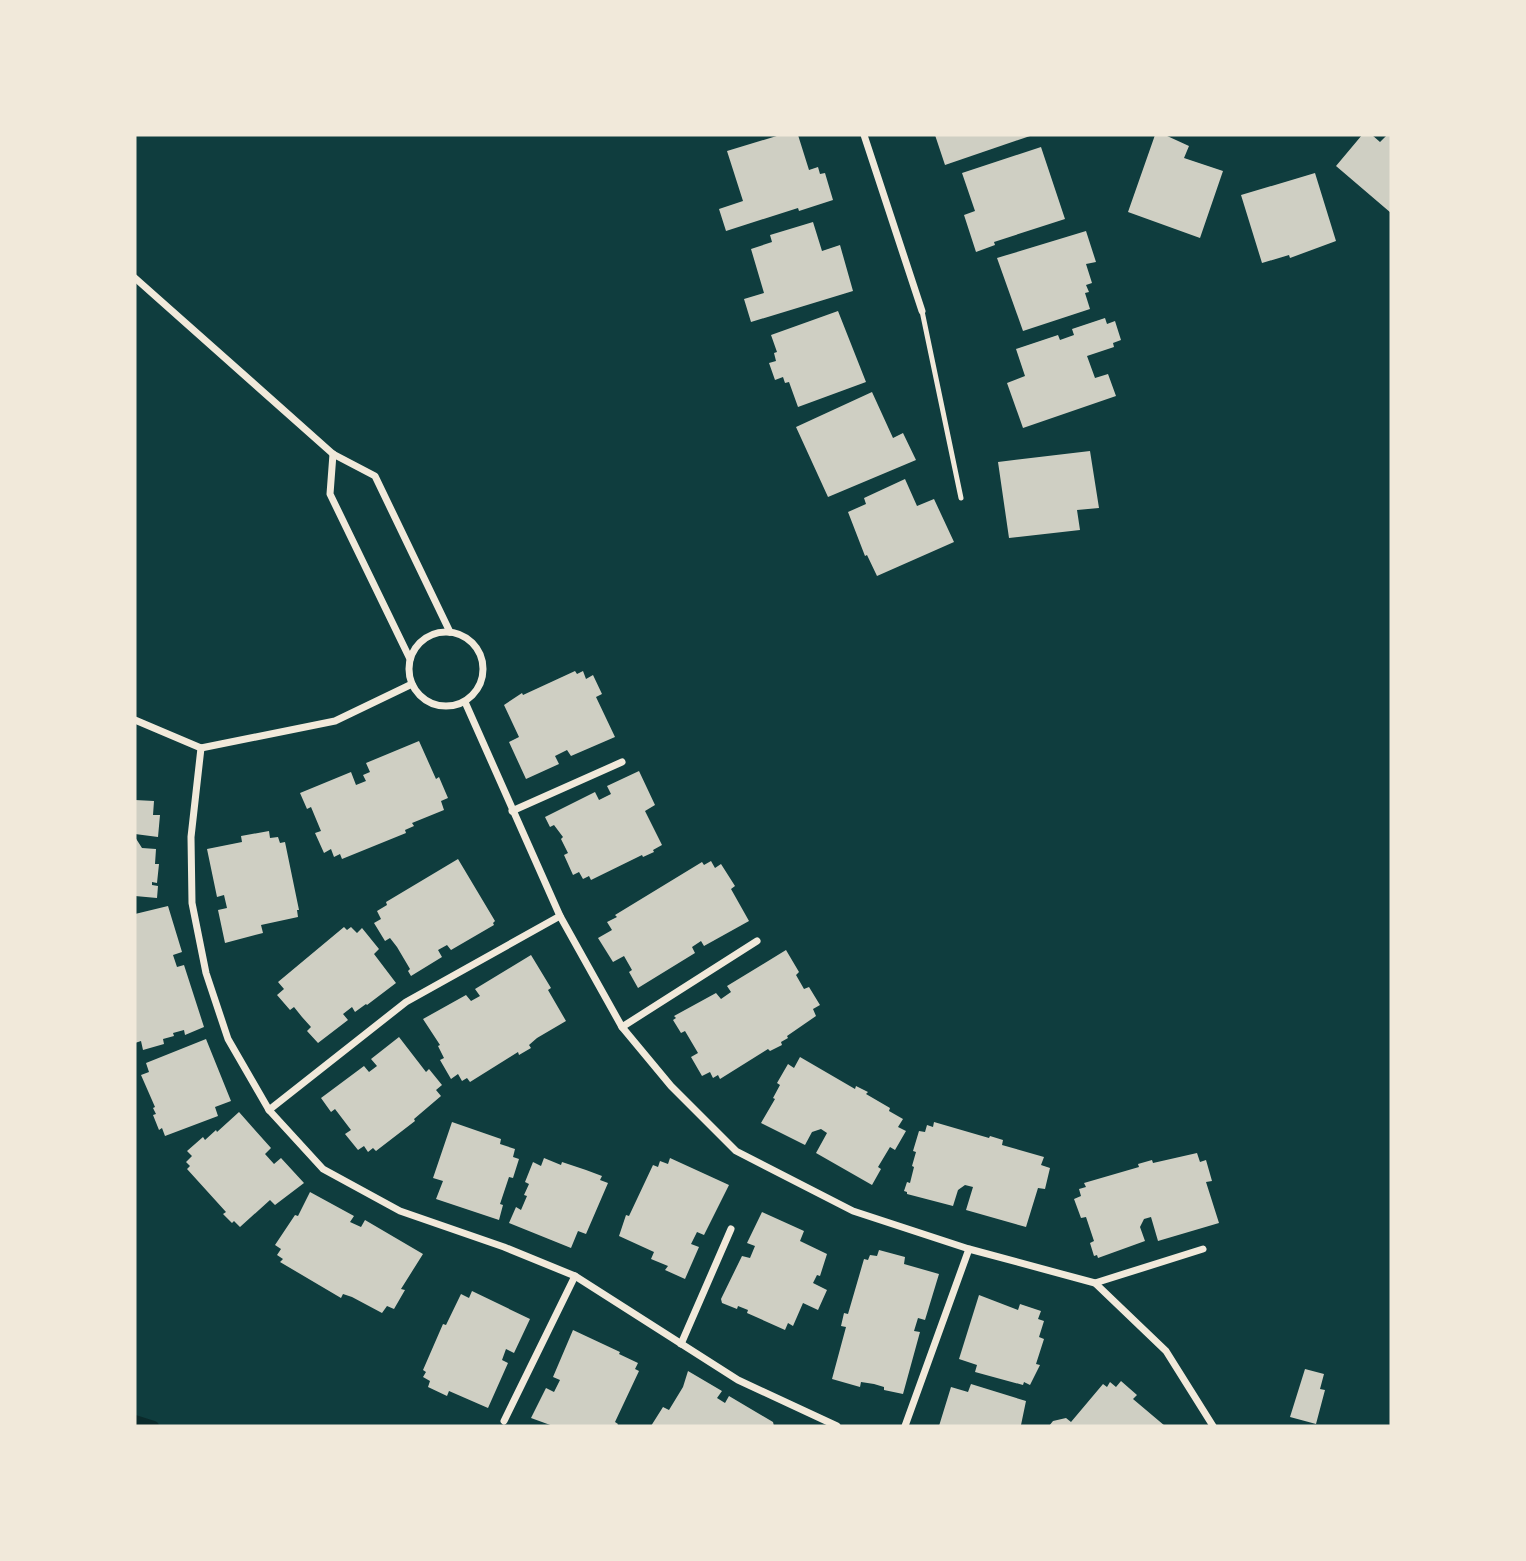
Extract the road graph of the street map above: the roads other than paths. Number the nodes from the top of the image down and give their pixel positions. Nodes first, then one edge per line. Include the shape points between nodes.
1 (864, 135) edge
2 (135, 278) edge
3 (922, 311) joint
4 (333, 454) junction
5 (961, 498) dead end
6 (450, 632) junction
7 (410, 659) junction
8 (412, 684) junction
9 (465, 702) junction
10 (135, 720) edge
11 (201, 748) junction
12 (622, 762) dead end
13 (512, 811) junction
14 (560, 916) junction
15 (757, 941) dead end
16 (622, 1027) junction
17 (269, 1110) junction
18 (731, 1229) dead end
19 (969, 1249) junction
20 (1203, 1249) dead end
21 (575, 1276) junction
22 (1095, 1283) junction
23 (681, 1344) junction
24 (504, 1421) dead end
25 (837, 1426) edge
26 (905, 1426) edge
27 (1213, 1426) edge

1 - 3 street
2 - 4 street
3 - 5 lane
4 - 6 street via 375,476
4 - 7 street via 330,494
6 - 7 street via 425,638
6 - 9 street via 471,642 482,662 480,684
7 - 8 street
8 - 9 street via 429,703 441,707
8 - 11 street via 335,721
9 - 13 street
10 - 11 street
11 - 17 street via 191,837 192,903 206,973 228,1039
12 - 13 street
13 - 14 street
14 - 16 street
14 - 17 street via 406,1002
15 - 16 street
16 - 19 street via 671,1086 736,1151 853,1212
17 - 21 street via 323,1169 400,1211
18 - 23 street
19 - 22 street
19 - 26 street
20 - 22 street
21 - 23 street
21 - 24 street
22 - 27 street via 1166,1352
23 - 25 street via 738,1380

